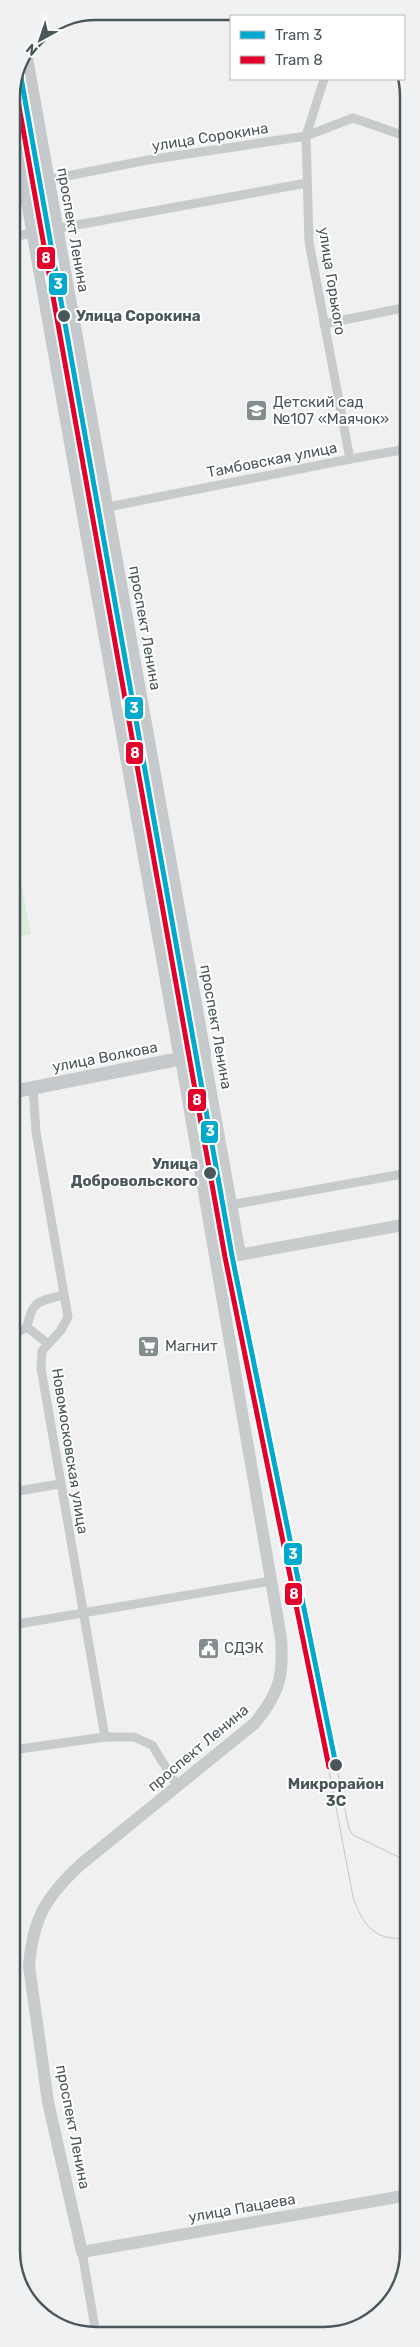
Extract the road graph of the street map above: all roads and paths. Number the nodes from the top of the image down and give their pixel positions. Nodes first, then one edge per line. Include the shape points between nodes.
1 (27, 64) edge
2 (324, 80) edge
3 (400, 134) edge
4 (306, 136) junction
5 (47, 179) junction
6 (307, 183) junction
7 (20, 185) edge
8 (20, 192) edge
9 (56, 228) junction
10 (32, 233) junction
11 (20, 235) edge
12 (400, 309) edge
13 (324, 324) junction
14 (88, 403) junction
15 (64, 406) junction
16 (400, 451) edge
17 (350, 459) junction
18 (108, 507) junction
19 (83, 512) junction
20 (121, 584) junction
21 (96, 588) junction
22 (159, 800) junction
23 (135, 804) junction
24 (181, 925) junction
25 (158, 928) junction
26 (204, 1054) junction
27 (180, 1059) junction
28 (33, 1088) junction
29 (20, 1090) edge
30 (400, 1173) edge
31 (231, 1204) junction
32 (208, 1208) junction
33 (400, 1225) edge
34 (240, 1254) junction
35 (217, 1259) junction
36 (64, 1296) junction
37 (27, 1327) junction
38 (20, 1331) edge
39 (48, 1344) junction
40 (60, 1484) junction
41 (20, 1491) edge
42 (271, 1581) junction
43 (84, 1612) junction
44 (20, 1623) edge
45 (105, 1737) junction
46 (20, 1749) edge
47 (178, 1787) junction
48 (400, 2198) edge
49 (82, 2252) junction
50 (95, 2327) edge

1 - 5 main road, проспект Ленина
2 - 4 street, улица Горького
3 - 4 street, улица Сорокина via 353,118
4 - 5 street, улица Сорокина
4 - 6 street, улица Горького
5 - 7 street, улица Сорокина
5 - 9 main road, проспект Ленина
6 - 9 street
6 - 13 street, улица Горького via 309,242
8 - 10 main road, проспект Ленина
9 - 10 street
9 - 14 main road, проспект Ленина
10 - 11 street
10 - 15 main road, проспект Ленина
12 - 13 street
13 - 17 street, улица Горького
14 - 15 street
14 - 18 main road, проспект Ленина
15 - 19 main road, проспект Ленина
16 - 17 street, Тамбовская улица
17 - 18 street, Тамбовская улица
18 - 19 street, Тамбовская улица
18 - 20 main road, проспект Ленина
19 - 21 main road, проспект Ленина
20 - 21 street
20 - 22 main road, проспект Ленина
21 - 23 main road, проспект Ленина
22 - 23 street
22 - 24 main road, проспект Ленина
23 - 25 main road, проспект Ленина
24 - 25 street
24 - 26 main road, проспект Ленина
25 - 27 main road, проспект Ленина
26 - 27 main road, улица Волкова
26 - 31 street, проспект Ленина
27 - 28 main road, улица Волкова
27 - 32 street, проспект Ленина
28 - 29 main road, улица Волкова
28 - 36 street, Новомосковская улица via 36,1132
30 - 31 street
31 - 32 street
31 - 34 street, проспект Ленина
32 - 35 street, проспект Ленина
33 - 34 street
34 - 35 street
35 - 42 street, проспект Ленина
36 - 37 street via 39,1302 31,1309
36 - 39 street, Новомосковская улица via 68,1317
37 - 38 street
37 - 39 street
39 - 40 street, Новомосковская улица via 42,1351 41,1368
40 - 41 street
40 - 43 street, Новомосковская улица
42 - 43 street
42 - 47 street, проспект Ленина via 283,1664 281,1680 272,1702 255,1723
43 - 44 street
43 - 45 street, Новомосковская улица
45 - 46 street
45 - 47 street via 134,1737 152,1745
47 - 49 street, проспект Ленина via 62,1881 37,1919 31,1943 29,1966 48,2102
48 - 49 street, улица Пацаева
49 - 50 street, проспект Ленина

